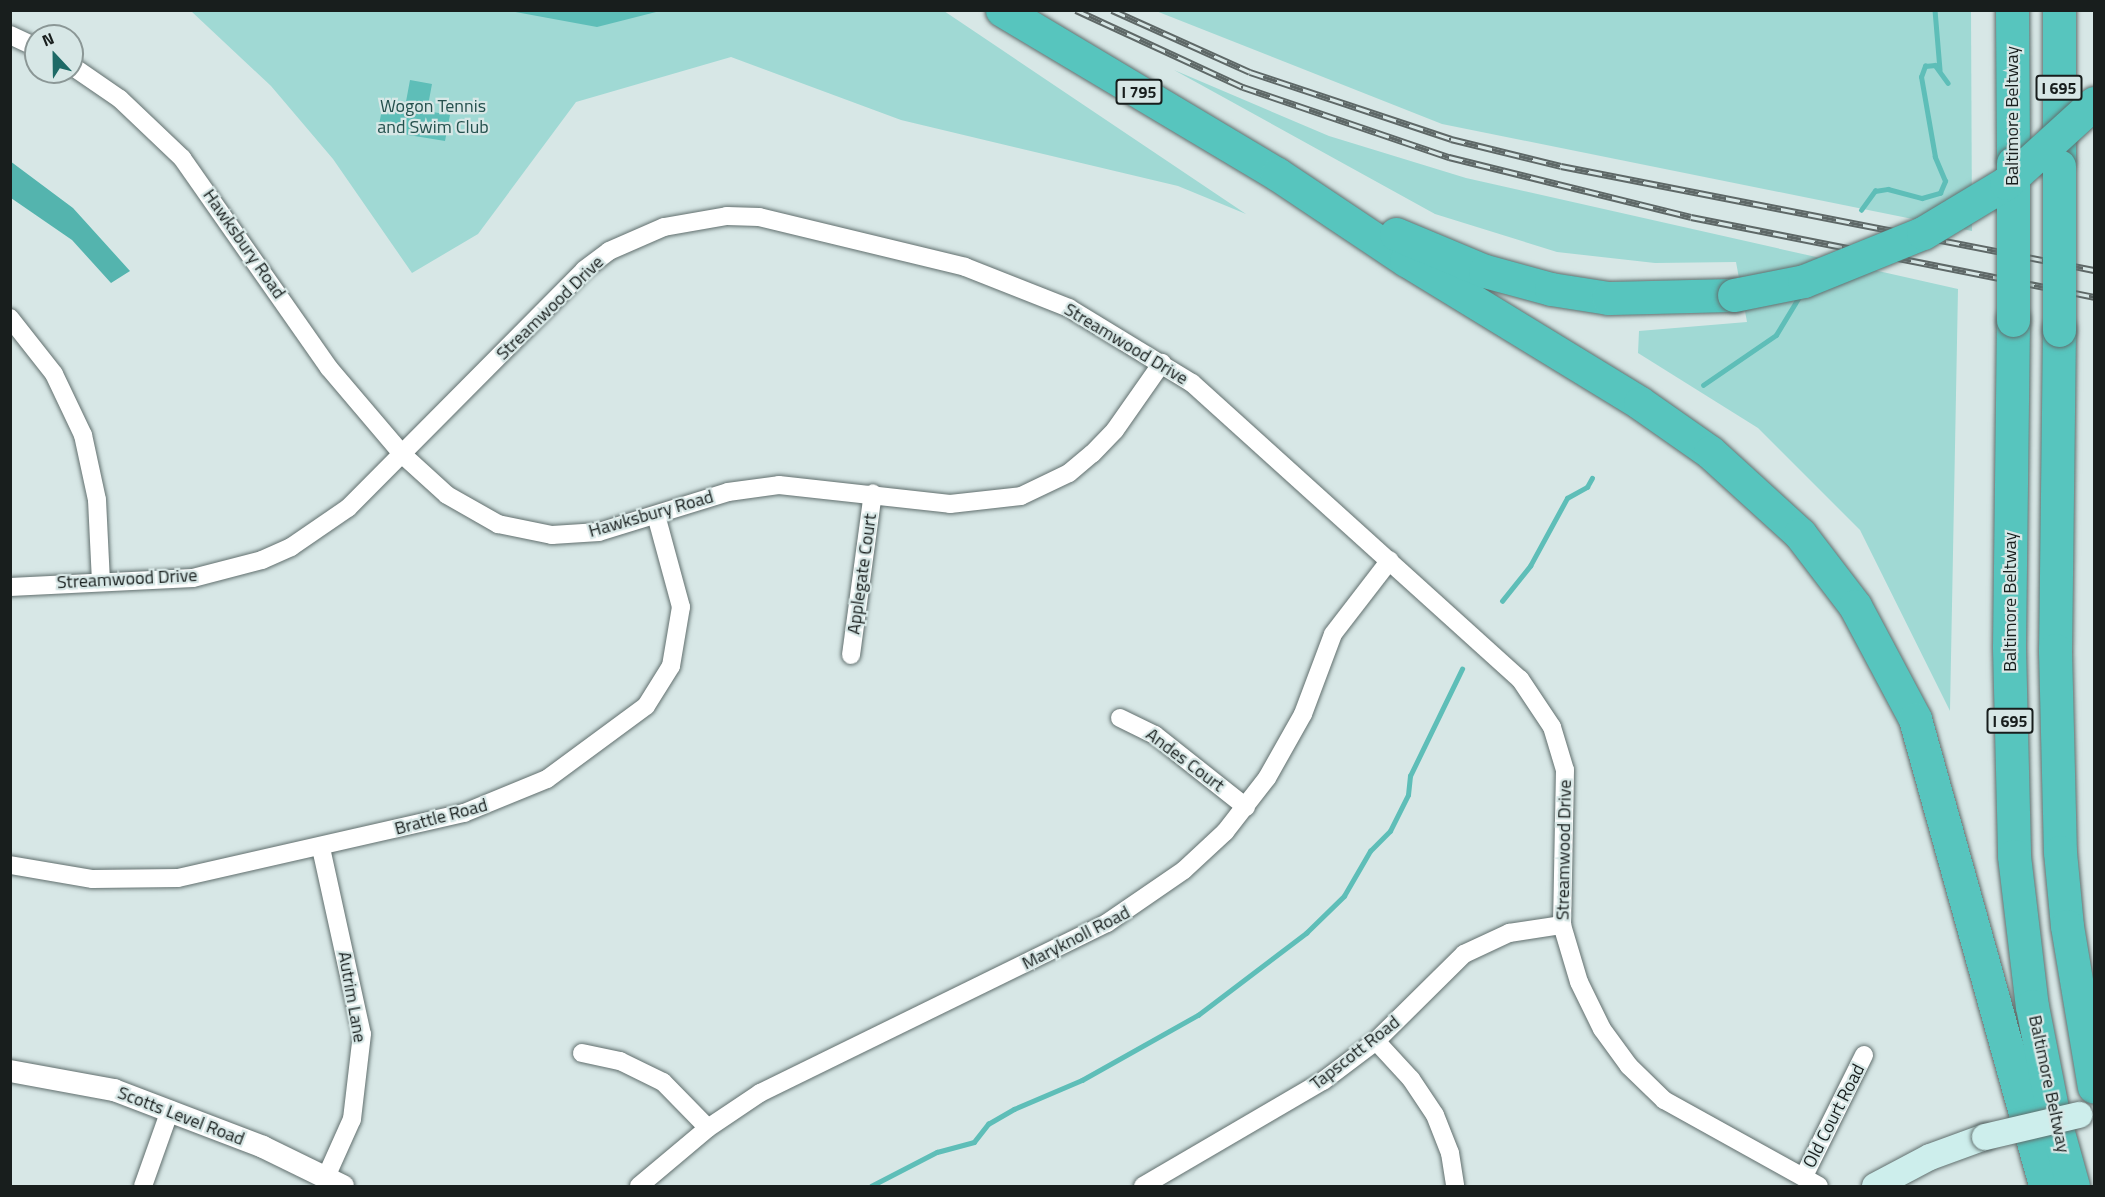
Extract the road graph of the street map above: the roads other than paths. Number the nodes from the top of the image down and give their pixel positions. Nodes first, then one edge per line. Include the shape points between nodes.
1 (1002, 10) edge
2 (2012, 10) edge
3 (2060, 10) edge
4 (10, 35) edge
5 (24, 41) edge
6 (84, 74) edge
7 (2094, 103) edge
8 (1276, 174) junction
9 (10, 318) edge
10 (1162, 363) junction
11 (403, 455) junction
12 (873, 493) junction
13 (656, 515) junction
14 (1390, 561) junction
15 (101, 582) junction
16 (10, 587) edge
17 (851, 655) dead end
18 (1120, 718) dead end
19 (1246, 807) junction
20 (321, 848) junction
21 (10, 865) edge
22 (1562, 925) junction
23 (1376, 1041) junction
24 (582, 1053) dead end
25 (1864, 1055) dead end
26 (10, 1071) edge
27 (2094, 1087) edge
28 (170, 1110) junction
29 (2094, 1111) edge
30 (708, 1128) junction
31 (1811, 1181) edge
32 (334, 1182) edge
33 (143, 1186) edge
34 (639, 1186) edge
35 (1143, 1186) edge
36 (1455, 1186) edge
37 (1875, 1186) edge
38 (2045, 1186) edge
39 (2073, 1186) edge

1 - 8 highway, I 795
2 - 39 highway, Baltimore Beltway / I 695, bridge via 2009,647 2014,856 2032,1006 2054,1118
3 - 27 highway, I 695, bridge via 2055,650 2060,852 2073,968
4 - 5 street
6 - 11 street, Hawksbury Road via 120,99 182,158 329,368
7 - 8 highway, bridge via 2006,183 1923,233 1804,281 1734,295 1608,298 1551,289 1485,271 1413,243
8 - 38 highway via 1701,445 1759,492 1833,573 1888,661 1932,766
9 - 15 street via 54,374 84,435 97,500
10 - 11 street, Streamwood Drive via 1069,308 965,267 797,223 759,217 706,219 636,238 584,270
10 - 12 street, Hawksbury Road via 1115,430 1069,473 1045,486 1021,496 972,504
10 - 14 street, Streamwood Drive via 1213,401
11 - 13 street, Hawksbury Road via 474,513 526,531 577,535
11 - 15 street, Streamwood Drive via 318,530 262,560 193,578
12 - 13 street, Hawksbury Road via 804,485 753,487
12 - 17 street, Applegate Court
13 - 20 street, Brattle Road via 676,582 680,627 671,666 646,706 526,791 464,813
14 - 19 street, Maryknoll Road via 1333,634 1285,751
14 - 22 street, Streamwood Drive via 1520,679 1552,727 1565,770
15 - 16 street, Streamwood Drive
18 - 19 street, Andes Court via 1155,735
19 - 30 street, Maryknoll Road via 1205,852 1136,907 760,1093
20 - 21 street, Brattle Road via 153,879 93,879
20 - 32 street, Autrim Lane via 362,1034 359,1090
22 - 23 street, Tapscott Road via 1509,933 1464,954
22 - 31 street, Streamwood Drive via 1591,1009 1646,1085 1713,1131
23 - 35 street, Tapscott Road via 1269,1115
23 - 36 street via 1411,1079 1435,1116 1450,1153
24 - 30 street via 620,1061 663,1082
25 - 31 street, Old Court Road
26 - 28 street, Scotts Level Road via 79,1081
28 - 32 street, Scotts Level Road
28 - 33 street
29 - 37 main road, bridge via 1985,1137 1929,1157
30 - 34 street, Maryknoll Road

